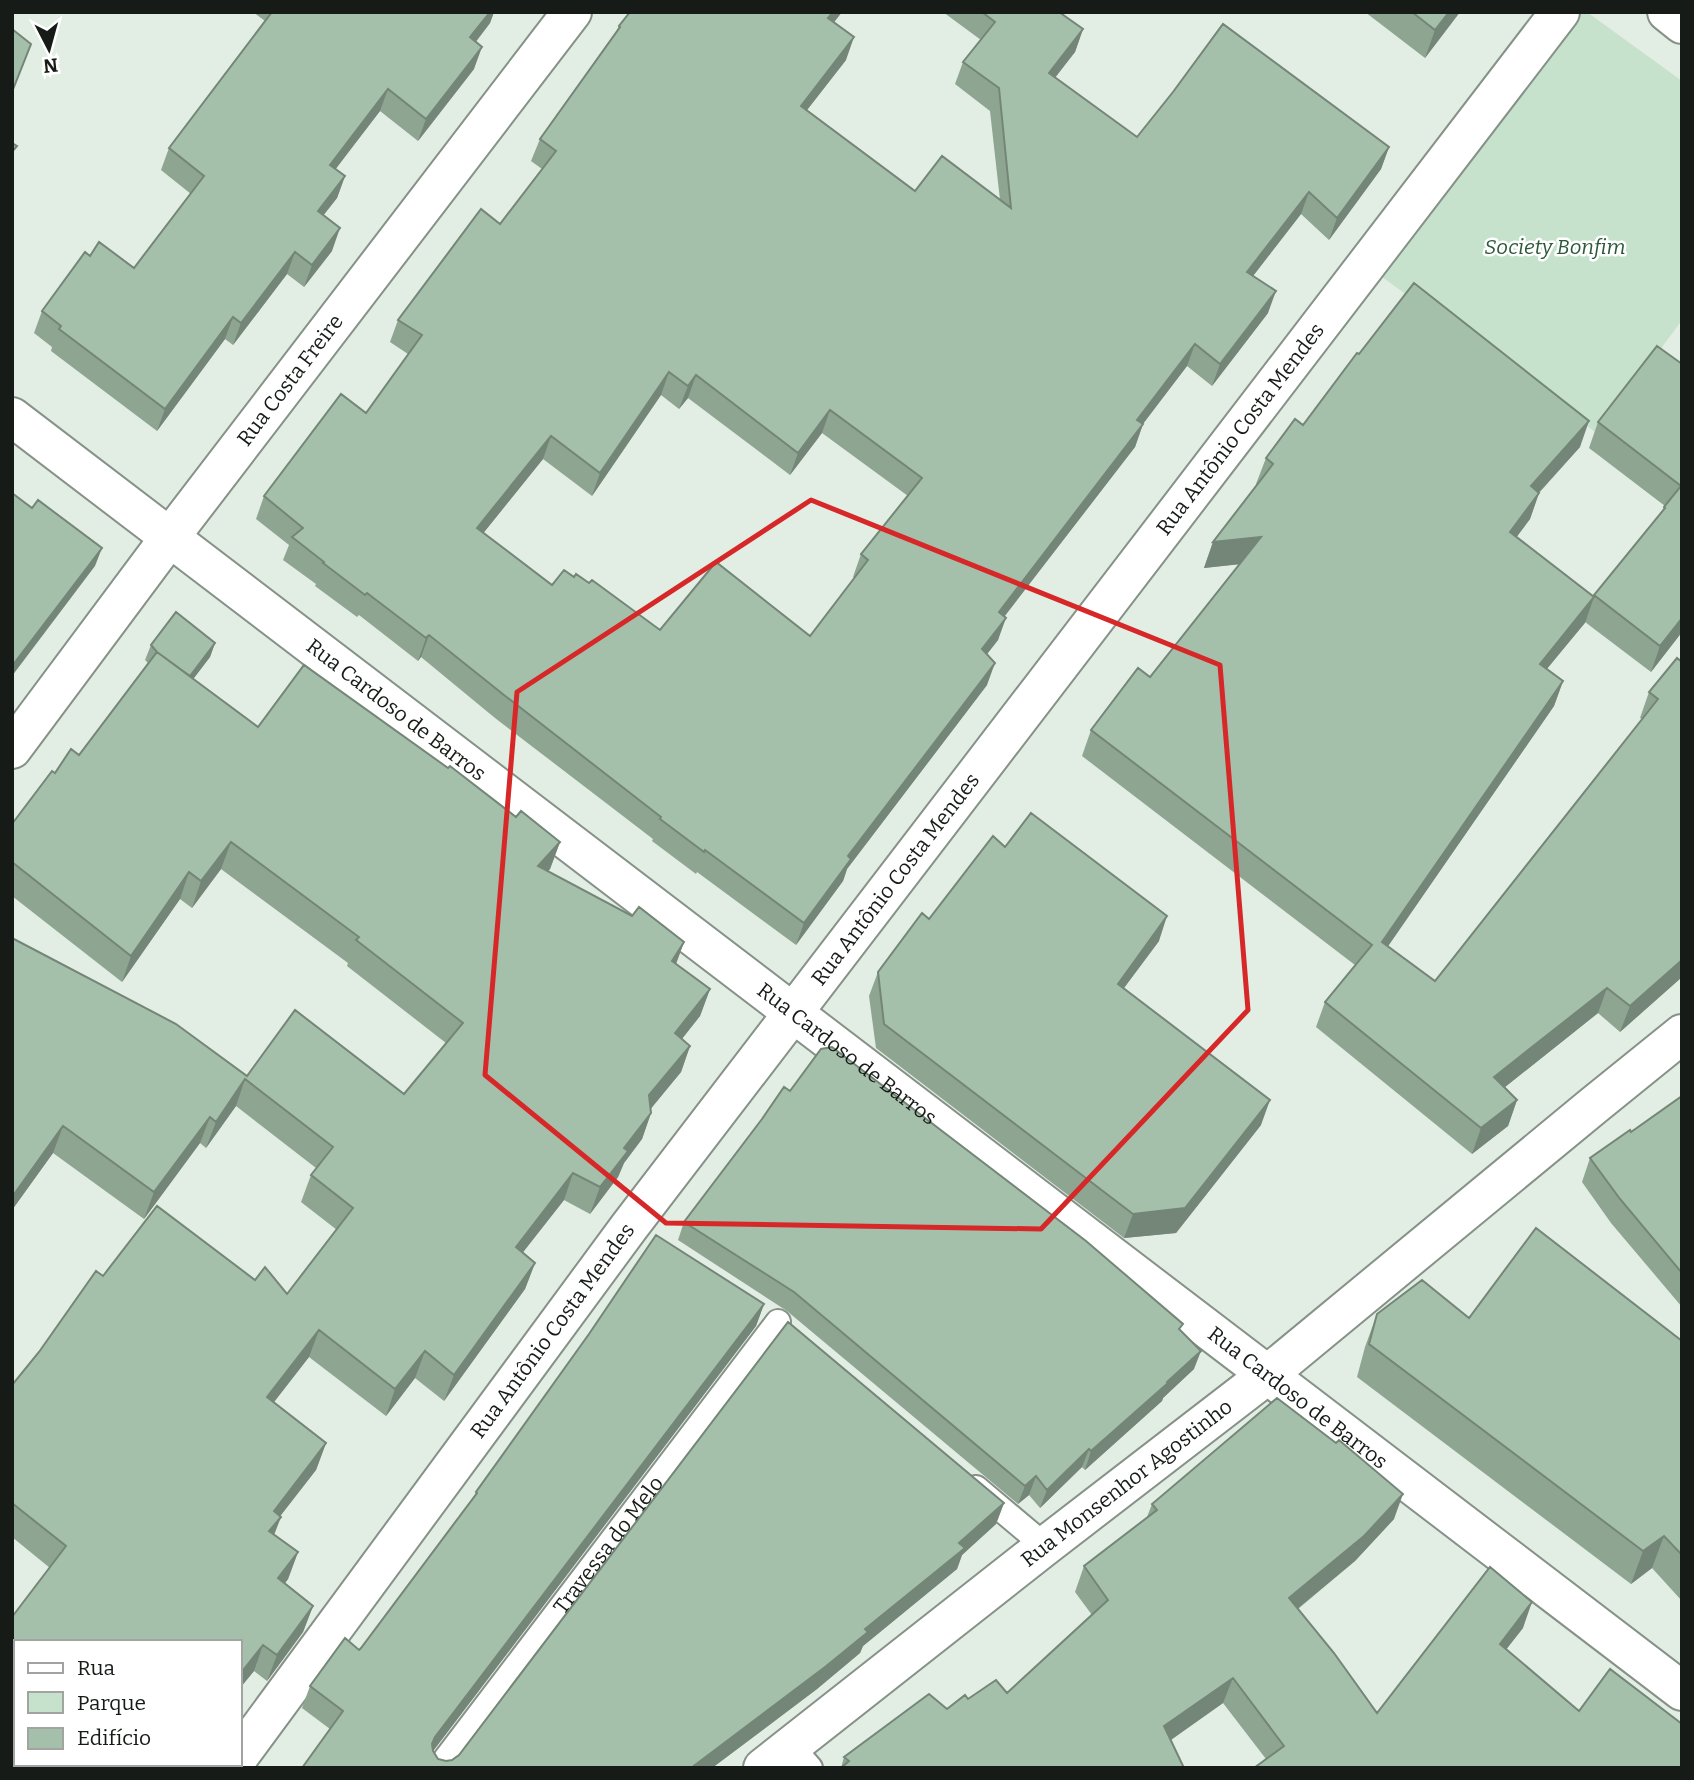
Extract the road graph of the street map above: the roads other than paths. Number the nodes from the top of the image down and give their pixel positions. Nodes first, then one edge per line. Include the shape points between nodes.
1 (572, 12) edge
2 (1560, 12) edge
3 (1667, 12) edge
4 (1682, 24) edge
5 (12, 417) edge
6 (170, 537) junction
7 (12, 749) edge
8 (794, 1013) junction
9 (1682, 1034) edge
10 (755, 1308) edge
11 (778, 1322) junction
12 (800, 1340) edge
13 (1267, 1375) junction
14 (960, 1474) edge
15 (1045, 1546) junction
16 (1682, 1691) edge
17 (242, 1752) edge
18 (788, 1760) edge
19 (439, 1768) edge

1 - 6 street, Rua Costa Freire
2 - 8 street, Rua Antônio Costa Mendes
3 - 4 street
5 - 6 street, Rua Cardoso de Barros
6 - 7 street, Rua Costa Freire
6 - 8 street, Rua Cardoso de Barros
8 - 13 street, Rua Cardoso de Barros
8 - 17 street, Rua Antônio Costa Mendes via 641,1234
9 - 13 street, Rua Monsenhor Agostinho
10 - 11 lane
11 - 12 lane
11 - 19 lane, Travessa do Melo
13 - 15 street, Rua Monsenhor Agostinho
13 - 16 street, Rua Cardoso de Barros
14 - 15 lane
15 - 18 street, Rua Monsenhor Agostinho

